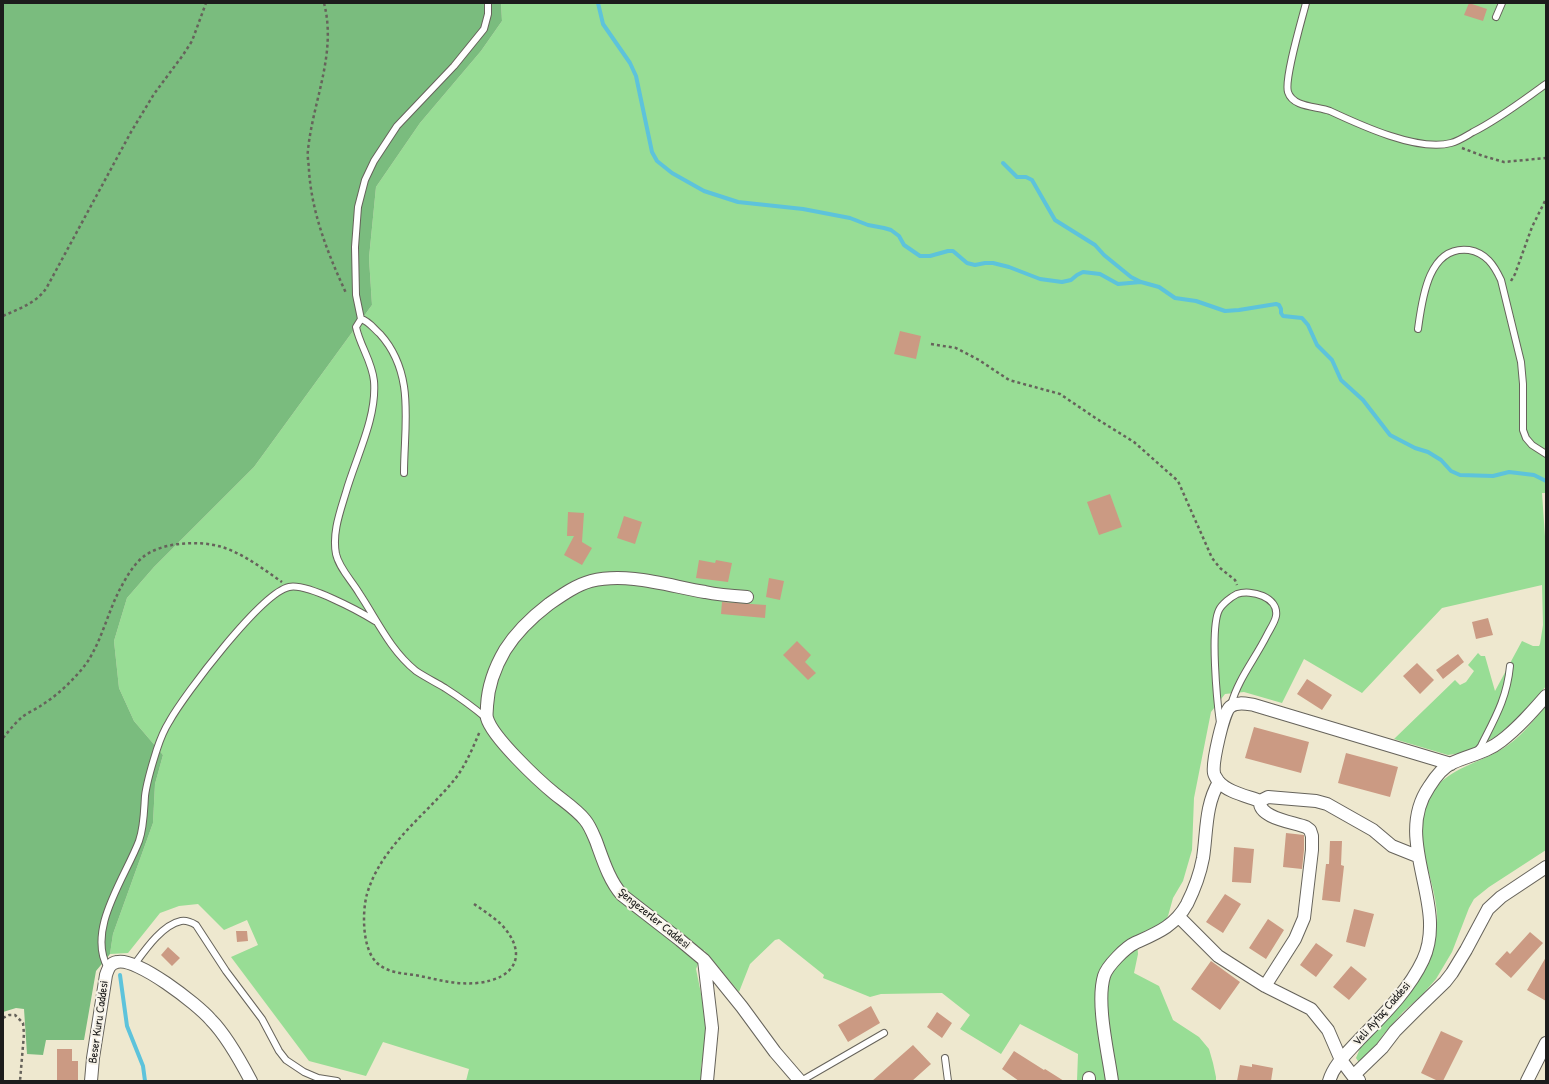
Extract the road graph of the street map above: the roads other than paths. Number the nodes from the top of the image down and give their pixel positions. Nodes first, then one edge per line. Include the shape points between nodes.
1 (488, 3) edge
2 (1306, 3) edge
3 (1502, 3) edge
4 (1496, 17) dead end
5 (1546, 84) edge
6 (361, 320) junction
7 (1418, 329) dead end
8 (1546, 454) edge
9 (404, 473) dead end
10 (747, 597) dead end
11 (376, 622) junction
12 (1510, 666) dead end
13 (1546, 696) edge
14 (1230, 707) junction
15 (486, 718) junction
16 (1221, 728) junction
17 (1474, 756) junction
18 (1451, 764) junction
19 (1219, 782) junction
20 (1260, 801) junction
21 (1418, 856) junction
22 (1546, 867) edge
23 (1179, 917) junction
24 (704, 960) junction
25 (134, 965) junction
26 (108, 968) junction
27 (1265, 986) junction
28 (884, 1033) dead end
29 (1546, 1043) edge
30 (945, 1058) dead end
31 (1340, 1060) junction
32 (1357, 1079) edge
33 (91, 1081) edge
34 (251, 1081) edge
35 (337, 1081) edge
36 (707, 1081) edge
37 (800, 1081) edge
38 (948, 1081) edge
39 (1112, 1081) edge
40 (1329, 1081) edge
41 (1527, 1081) edge

1 - 6 lane via 486,24 478,38 422,102 397,126 365,180 358,207 355,247 356,295
2 - 5 lane via 1290,68 1288,91 1291,98 1392,136 1428,144 1451,143 1482,128
3 - 4 lane
6 - 9 lane via 383,338 400,370 407,416
6 - 11 lane via 356,327 370,363 374,394 365,436 340,513 336,554
7 - 8 lane via 1422,299 1428,280 1435,266 1445,255 1460,249 1476,251 1487,258 1501,280 1521,362 1524,384 1523,430 1532,445
10 - 15 street via 718,595 626,579 601,579 579,586 539,612 509,644 489,688
11 - 15 lane via 397,651 416,671 446,688
11 - 26 lane via 342,602 298,587 289,587 270,598 213,660 168,723 157,748 147,784 144,820 139,840 104,920 101,948 103,960
12 - 17 lane via 1505,698
13 - 17 street, Veli Aytaç Caddesi via 1501,741
14 - 16 street
14 - 16 lane via 1238,684 1276,616 1272,602 1265,596 1254,593 1238,594 1225,603 1219,610 1216,621 1216,675
14 - 18 street via 1244,703 1254,705
15 - 24 street, Şengezerler Caddesi via 509,749 553,793 585,820 591,828 616,889
16 - 19 street via 1214,773
17 - 18 street, Veli Aytaç Caddesi
18 - 21 street, Veli Aytaç Caddesi via 1429,786 1422,799 1416,838
19 - 20 street via 1227,788
19 - 23 street via 1208,807 1203,859 1197,880
20 - 21 street via 1268,797 1327,804 1373,830 1392,846
20 - 27 street via 1262,810 1273,817 1306,827 1312,836 1304,918 1295,939
21 - 31 street, Veli Aytaç Caddesi via 1429,911 1428,944 1424,959 1409,985
22 - 32 street via 1501,896 1488,909 1452,973 1400,1026
23 - 27 street via 1218,956
23 - 39 street via 1163,931 1132,945 1116,959 1104,975 1101,1003
24 - 36 street via 712,1028
24 - 37 street, Şengezerler Caddesi
25 - 26 street, Beser Kuru Caddesi via 119,961
25 - 34 street, Beser Kuru Caddesi via 172,987 212,1020
25 - 35 lane via 160,934 174,924 189,921 196,925 262,1019 286,1060 318,1078
26 - 33 street, Beser Kuru Caddesi
27 - 31 street via 1311,1009 1328,1030
28 - 37 lane
29 - 41 street
30 - 38 lane
31 - 32 street
31 - 40 street, Veli Aytaç Caddesi

